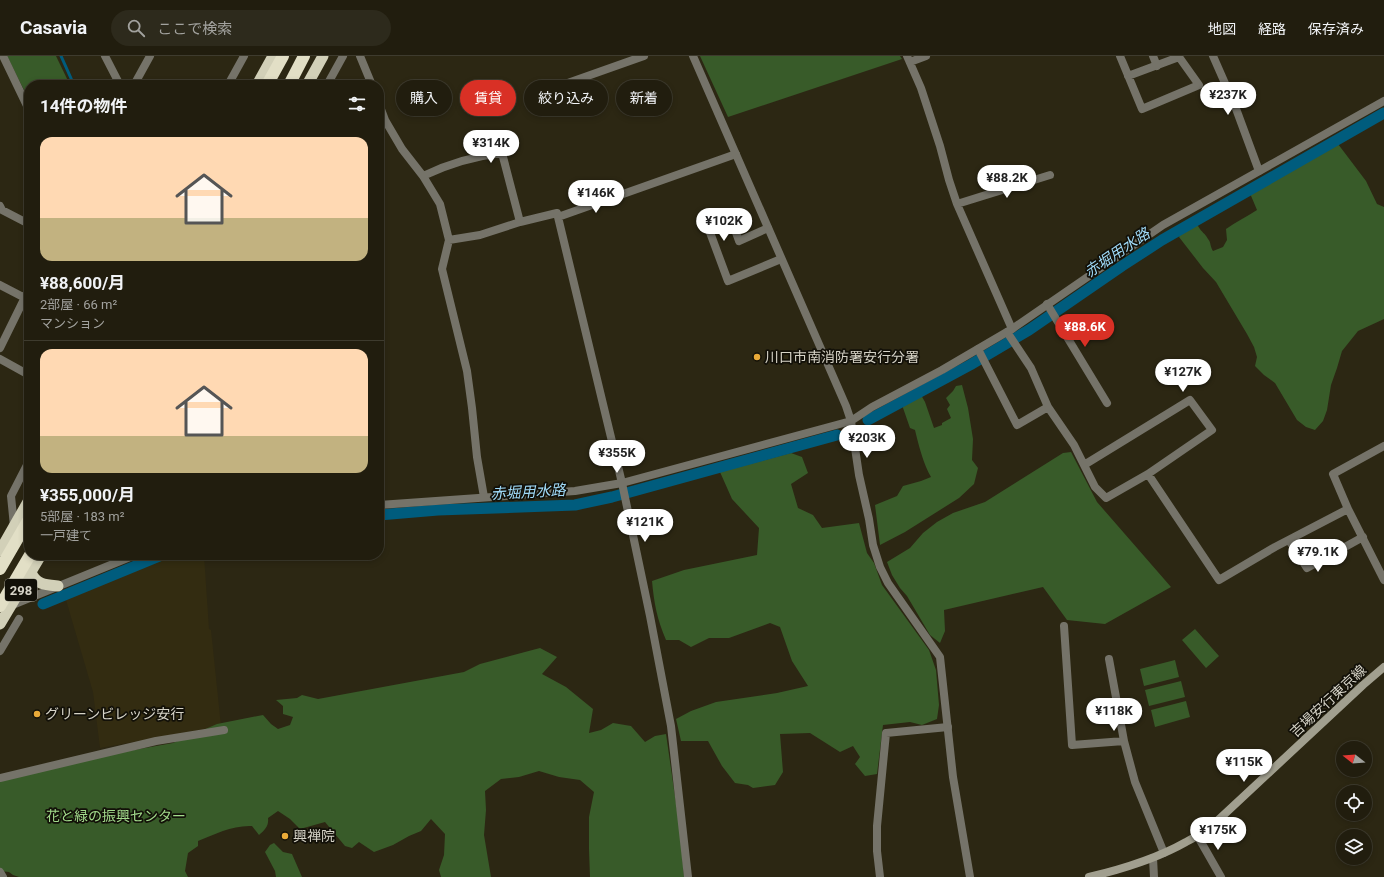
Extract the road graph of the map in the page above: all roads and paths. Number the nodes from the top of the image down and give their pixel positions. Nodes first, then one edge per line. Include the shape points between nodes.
1 (3, 56) edge
2 (105, 56) edge
3 (150, 56) edge
4 (244, 56) edge
5 (266, 56) edge
6 (273, 56) edge
7 (283, 56) edge
8 (304, 56) edge
9 (315, 56) edge
10 (323, 56) edge
11 (343, 56) edge
12 (360, 56) edge
13 (644, 56) edge
14 (694, 56) edge
15 (926, 56) edge
16 (1120, 56) edge
17 (1153, 56) edge
18 (1179, 56) edge
19 (1213, 56) edge
20 (909, 59) edge
21 (1157, 66) junction
22 (1128, 76) junction
23 (117, 80) edge
24 (137, 80) edge
25 (231, 80) edge
26 (254, 80) edge
27 (260, 80) edge
28 (270, 80) edge
29 (292, 80) edge
30 (303, 80) edge
31 (310, 80) edge
32 (330, 80) edge
33 (370, 80) edge
34 (577, 80) edge
35 (24, 100) edge
36 (1384, 101) edge
37 (384, 117) edge
38 (736, 154) junction
39 (1259, 171) junction
40 (1050, 175) dead end
41 (423, 176) junction
42 (957, 204) junction
43 (0, 206) edge
44 (558, 217) junction
45 (24, 221) edge
46 (520, 222) junction
47 (768, 228) junction
48 (449, 240) junction
49 (782, 259) junction
50 (0, 285) edge
51 (24, 298) joint
52 (1047, 304) junction
53 (1010, 330) junction
54 (0, 348) edge
55 (978, 349) junction
56 (0, 359) edge
57 (24, 372) edge
58 (1107, 404) dead end
59 (1048, 407) junction
60 (851, 421) junction
61 (1384, 446) edge
62 (1084, 465) junction
63 (24, 471) edge
64 (1148, 474) junction
65 (622, 483) junction
66 (484, 497) junction
67 (384, 505) edge
68 (24, 509) edge
69 (1348, 509) junction
70 (14, 526) junction
71 (24, 528) edge
72 (1363, 537) junction
73 (1289, 540) junction
74 (0, 551) edge
75 (28, 560) edge
76 (38, 560) edge
77 (123, 560) edge
78 (0, 569) edge
79 (31, 572) junction
80 (1384, 580) edge
81 (58, 586) junction
82 (6, 606) edge
83 (0, 610) edge
84 (19, 619) dead end
85 (0, 624) edge
86 (1064, 626) dead end
87 (0, 651) edge
88 (1109, 659) dead end
89 (1384, 667) edge
90 (948, 726) junction
91 (224, 730) dead end
92 (1124, 741) junction
93 (0, 778) edge
94 (1197, 835) junction
95 (1164, 853) junction
96 (1153, 858) junction
97 (0, 872) edge
98 (3, 877) edge
99 (688, 877) edge
100 (880, 877) edge
101 (970, 877) edge
102 (1089, 877) edge
103 (1154, 877) edge
104 (1221, 877) edge

1 - 35 street
2 - 23 street
3 - 24 street
4 - 25 street
5 - 26 highway
6 - 27 highway
7 - 28 highway
8 - 29 highway
9 - 30 highway
10 - 31 highway
11 - 32 street
12 - 33 street
13 - 34 street
14 - 38 street
15 - 20 street
16 - 22 street
17 - 21 street
18 - 21 street
18 - 22 street via 1199,86 1142,109
19 - 39 street
20 - 42 street via 940,146
21 - 22 street
36 - 39 street
37 - 41 street via 402,149
38 - 44 street
38 - 47 street
39 - 52 street via 1163,225
40 - 42 street
41 - 46 street via 470,159 502,153
41 - 48 street via 440,204
42 - 53 street
43 - 45 street via 2,210
44 - 46 street via 557,213
44 - 65 street
46 - 48 street via 480,235
47 - 49 street
47 - 49 street via 739,241 731,219 708,228 728,281
48 - 66 street via 442,270 467,371
49 - 60 street
50 - 51 street
51 - 54 street
52 - 53 street
52 - 58 street
53 - 55 street
53 - 59 street via 1031,368
55 - 59 street via 1017,425
55 - 60 street
56 - 57 street
59 - 62 street via 1074,445
60 - 65 street
60 - 90 street via 873,545 888,583 940,657
61 - 69 street via 1333,474
62 - 64 street via 1095,487 1106,498
62 - 64 street via 1190,400 1212,430
63 - 70 street via 11,496
64 - 73 street via 1219,580
65 - 66 street via 575,492
65 - 99 street via 671,726
66 - 67 street
68 - 70 highway
69 - 72 street
69 - 73 street
70 - 74 highway
71 - 78 highway
72 - 73 street via 1306,568
72 - 80 street
75 - 82 highway
76 - 79 highway, 298
77 - 81 street
79 - 81 highway via 33,579 38,582
79 - 82 highway, 298
81 - 82 street
82 - 83 street
82 - 85 highway, 298
84 - 87 street
86 - 92 street via 1072,745
88 - 92 street
89 - 94 main road, 吉場安行東京線 via 1234,806
90 - 100 street via 886,733 877,826
90 - 101 street via 953,777
91 - 93 street via 156,740
92 - 95 street via 1136,782
94 - 95 main road, 吉場安行東京線
94 - 104 street
95 - 96 main road, 吉場安行東京線
96 - 102 main road, 吉場安行東京線
96 - 103 street
97 - 98 street

